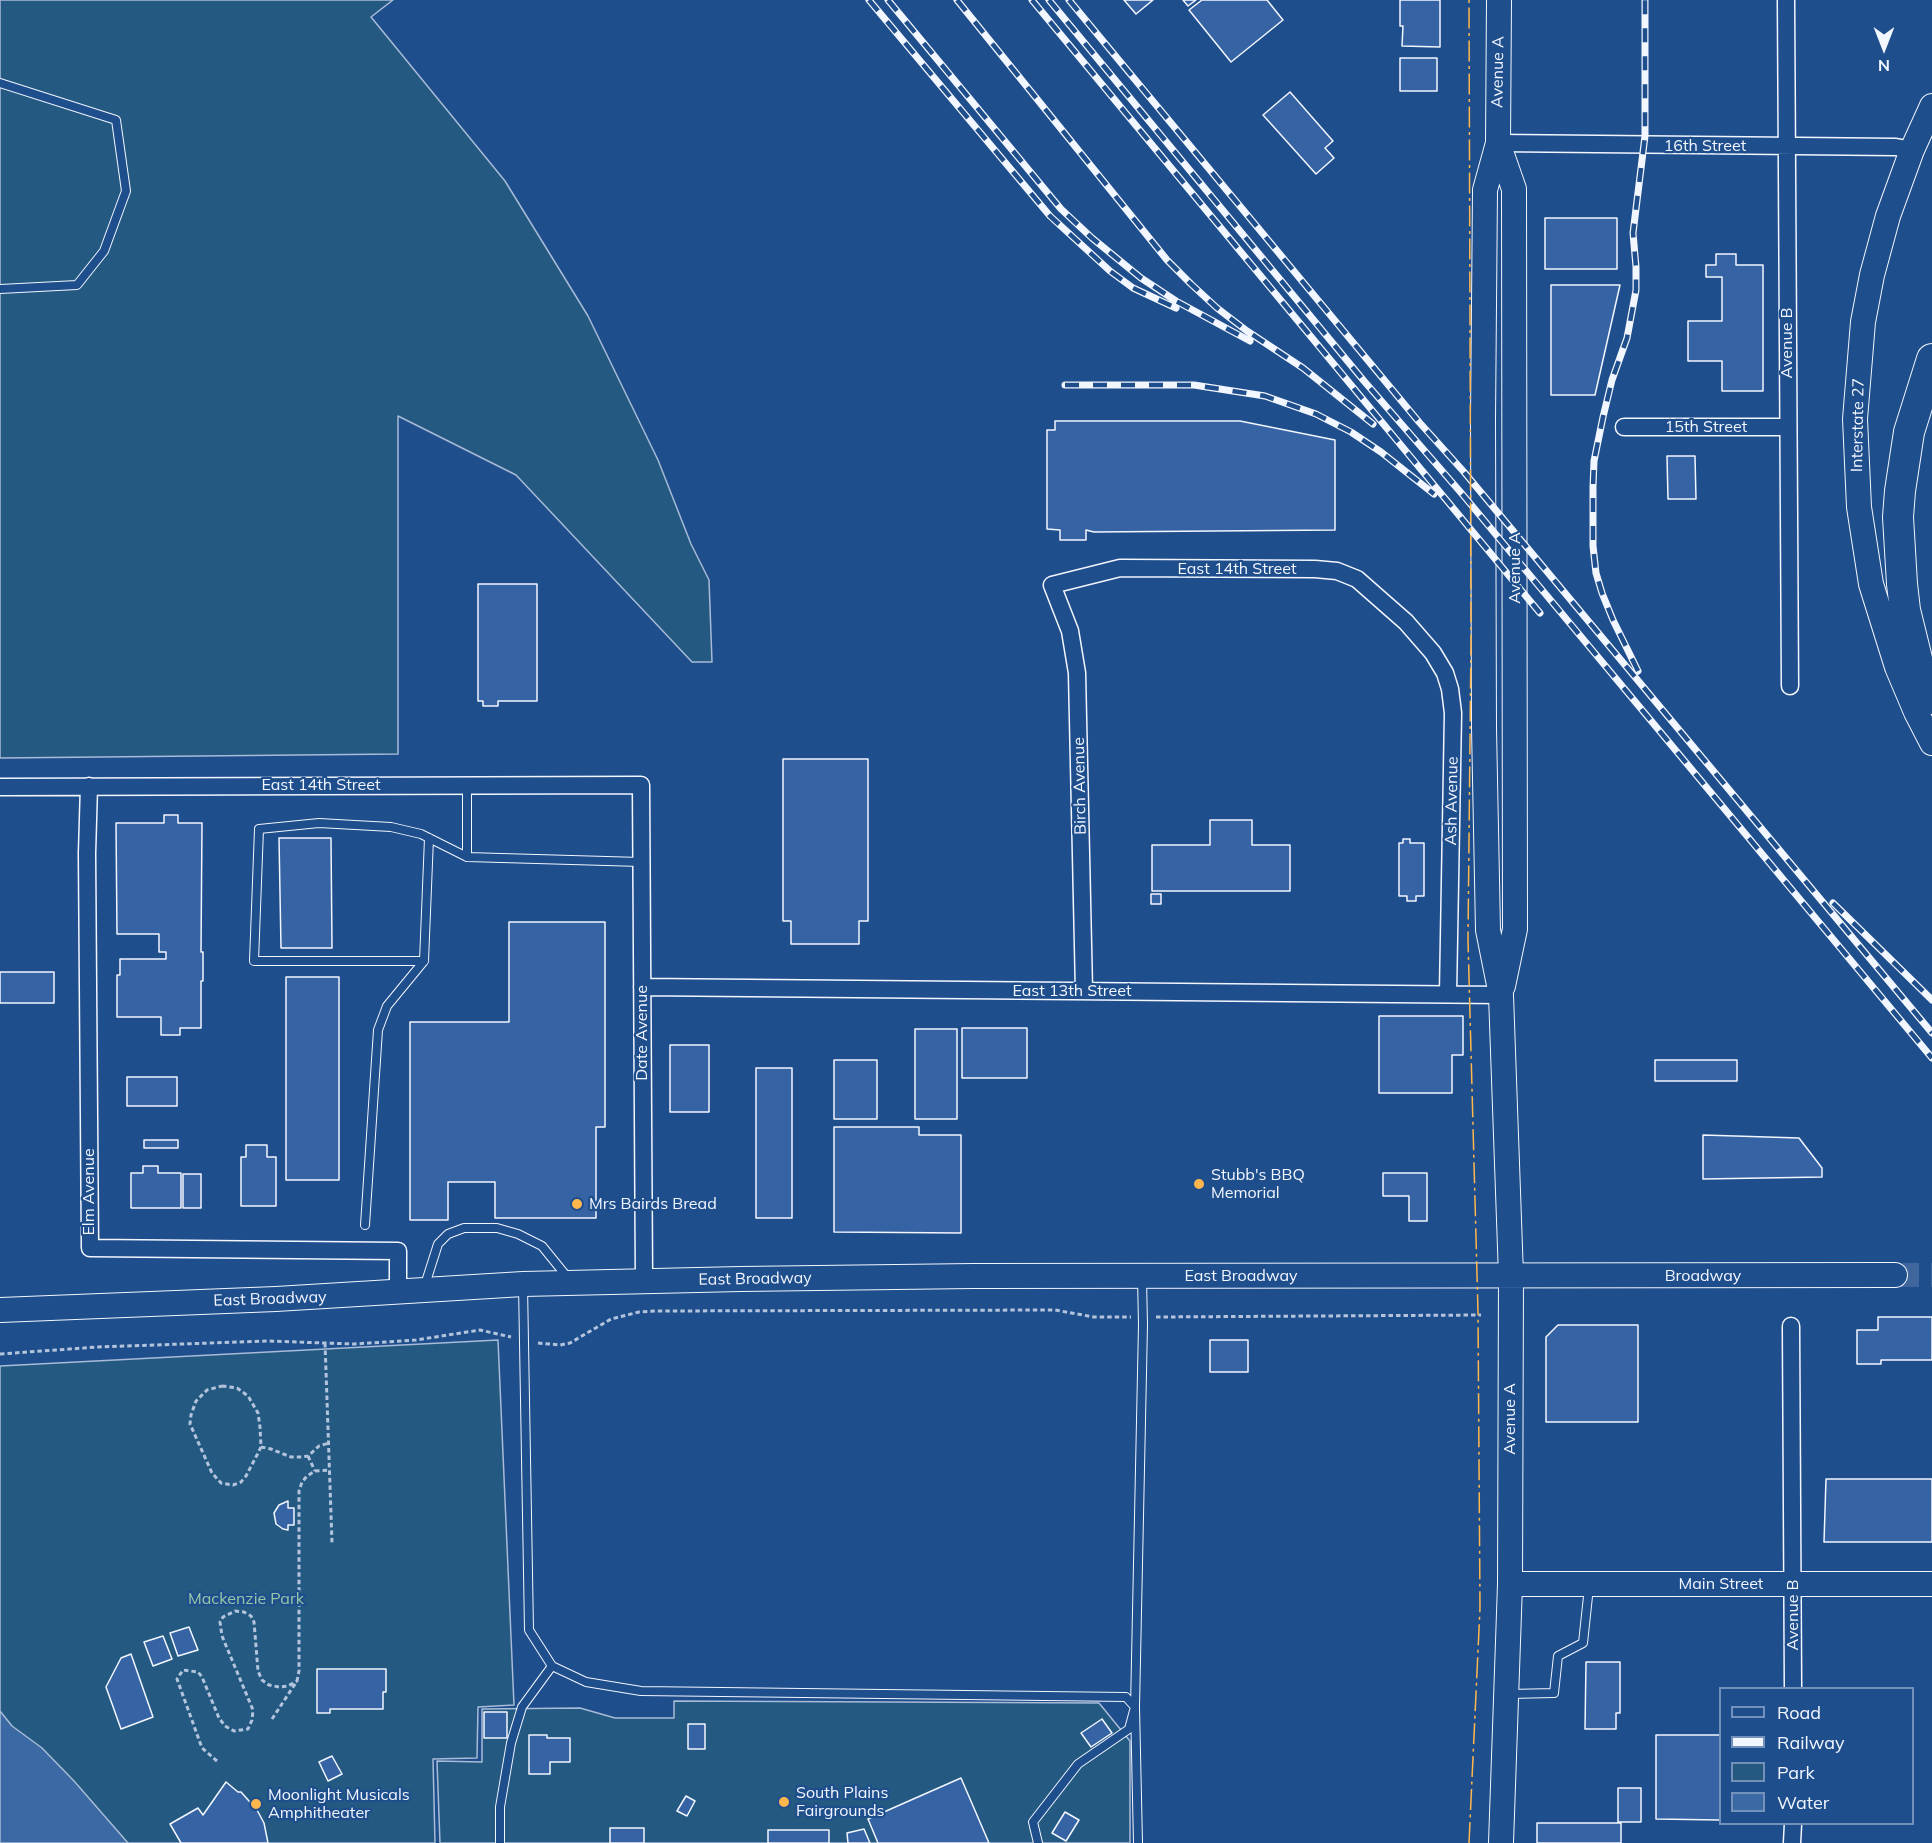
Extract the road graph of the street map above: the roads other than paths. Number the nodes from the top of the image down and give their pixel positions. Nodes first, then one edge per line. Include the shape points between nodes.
1 (1499, 0) edge
2 (1786, 0) edge
3 (0, 83) edge
4 (1932, 106) edge
5 (1498, 144) junction
6 (1787, 146) junction
7 (1912, 150) junction
8 (0, 289) edge
9 (1932, 358) edge
10 (1788, 426) junction
11 (1624, 428) dead end
12 (1052, 585) joint
13 (1406, 622) joint
14 (1790, 686) dead end
15 (1932, 699) edge
16 (1932, 743) edge
17 (467, 785) junction
18 (641, 785) joint
19 (89, 786) junction
20 (0, 787) edge
21 (429, 838) junction
22 (467, 857) junction
23 (641, 862) junction
24 (424, 961) junction
25 (642, 987) junction
26 (1084, 991) junction
27 (1448, 994) junction
28 (1501, 995) junction
29 (365, 1224) dead end
30 (1895, 1275) tunnel mouth
31 (1142, 1276) junction
32 (1511, 1276) junction
33 (644, 1280) junction
34 (572, 1283) junction
35 (523, 1284) junction
36 (423, 1291) junction
37 (398, 1293) junction
38 (0, 1310) edge
39 (1791, 1326) dead end
40 (1510, 1584) junction
41 (1589, 1584) junction
42 (1793, 1584) junction
43 (1932, 1584) edge
44 (552, 1666) junction
45 (1793, 1687) edge
46 (1505, 1695) junction
47 (1135, 1707) junction
48 (1792, 1825) edge
49 (500, 1843) edge
50 (1038, 1843) edge
51 (1138, 1843) edge
52 (1501, 1843) edge
53 (1792, 1843) edge

1 - 5 main road, Avenue A
2 - 6 street, Avenue B
3 - 8 lane via 116,120 126,191 104,251 77,285
4 - 7 main road, Interstate 27
5 - 6 street, 16th Street
5 - 28 main road, Avenue A via 1514,189 1515,428 1515,929
6 - 7 street, 16th Street
6 - 10 street, Avenue B
7 - 16 main road, Interstate 27 via 1888,216 1863,322 1857,466 1871,584 1897,667
9 - 15 highway via 1909,432 1899,517 1905,609 1920,671
10 - 11 street, 15th Street
10 - 14 street, Avenue B
12 - 13 street, East 14th Street via 1120,568 1337,571 1357,579
12 - 26 street, Birch Avenue via 1070,631 1077,673
13 - 27 street, Ash Avenue via 1445,673 1453,713
17 - 18 street, East 14th Street
17 - 19 street, East 14th Street
17 - 22 lane
18 - 23 street, Date Avenue
19 - 20 street, East 14th Street
19 - 37 street, Elm Avenue via 90,1248 398,1251
21 - 22 lane
21 - 24 lane
21 - 24 lane via 392,828 319,823 259,829 254,961
22 - 23 lane
23 - 25 street, Date Avenue
24 - 29 lane via 387,1006 378,1030
25 - 26 street, East 13th Street
25 - 33 street, Date Avenue
26 - 27 street, East 13th Street
27 - 28 street, East 13th Street
28 - 32 main road, Avenue A
30 - 32 main road, Broadway
31 - 32 main road, East Broadway
31 - 33 main road, East Broadway
31 - 47 lane
32 - 40 main road, Avenue A
33 - 34 main road, East Broadway
34 - 35 main road, East Broadway
34 - 36 lane via 542,1246 497,1228 464,1228 448,1234 438,1244
35 - 36 main road, East Broadway
35 - 44 lane via 529,1630
36 - 37 main road, East Broadway
37 - 38 main road, East Broadway
39 - 42 street, Avenue B
40 - 41 main road, Main Street
40 - 46 main road, Avenue A
41 - 42 main road, Main Street
41 - 46 lane via 1583,1642 1558,1656 1554,1693
42 - 43 main road, Main Street
42 - 45 street, Avenue B
44 - 47 lane via 586,1682 641,1691 1126,1697
44 - 49 lane via 522,1707 511,1743 500,1807
46 - 52 main road, Avenue A
47 - 50 lane via 1129,1729 1078,1764 1033,1822
47 - 51 lane
48 - 53 street

